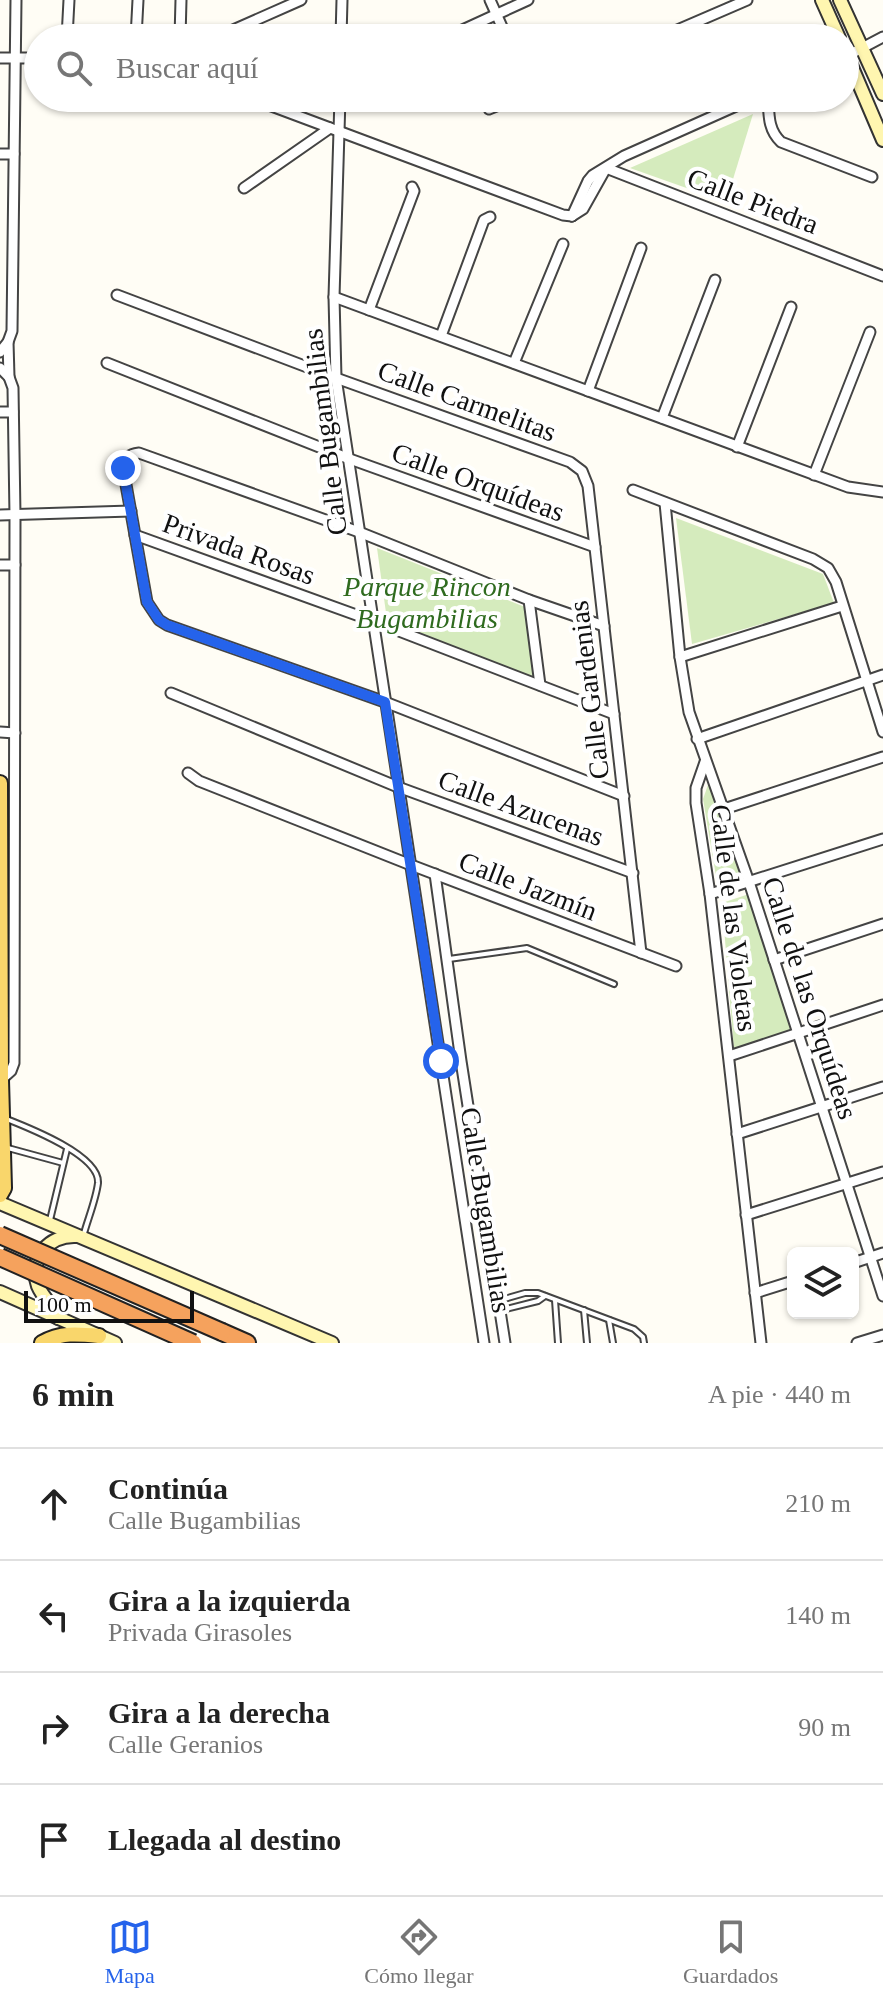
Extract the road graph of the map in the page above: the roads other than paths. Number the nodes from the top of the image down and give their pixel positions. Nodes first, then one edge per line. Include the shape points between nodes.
1 (16, 0) edge
2 (69, 0) edge
3 (138, 0) edge
4 (181, 0) edge
5 (301, 0) edge
6 (342, 0) edge
7 (490, 0) edge
8 (528, 0) edge
9 (747, 0) edge
10 (822, 0) edge
11 (840, 0) edge
12 (497, 14) junction
13 (68, 24) edge
14 (137, 24) edge
15 (180, 24) edge
16 (247, 24) edge
17 (341, 24) edge
18 (475, 24) edge
19 (501, 24) edge
20 (691, 24) edge
21 (833, 24) edge
22 (851, 24) edge
23 (883, 37) edge
24 (859, 41) edge
25 (862, 47) junction
26 (859, 48) edge
27 (0, 58) edge
28 (15, 58) junction
29 (24, 58) edge
30 (859, 84) edge
31 (883, 94) edge
32 (287, 112) edge
33 (337, 112) edge
34 (723, 112) edge
35 (769, 112) edge
36 (334, 130) junction
37 (883, 140) edge
38 (0, 154) edge
39 (14, 154) junction
40 (606, 168) junction
41 (872, 177) dead end
42 (412, 187) dead end
43 (244, 188) dead end
44 (490, 217) dead end
45 (563, 244) dead end
46 (641, 248) dead end
47 (883, 276) edge
48 (715, 280) dead end
49 (117, 295) dead end
50 (334, 297) junction
51 (791, 307) dead end
52 (369, 310) junction
53 (870, 332) dead end
54 (441, 336) junction
55 (8, 342) junction
56 (0, 352) edge
57 (107, 363) dead end
58 (514, 363) junction
59 (0, 368) edge
60 (9, 377) junction
61 (336, 378) junction
62 (588, 391) junction
63 (0, 412) edge
64 (13, 412) junction
65 (662, 418) junction
66 (737, 447) junction
67 (347, 458) junction
68 (582, 471) joint
69 (814, 475) junction
70 (633, 490) dead end
71 (883, 492) edge
72 (665, 503) junction
73 (131, 511) junction
74 (0, 515) edge
75 (15, 515) junction
76 (359, 532) junction
77 (135, 535) junction
78 (595, 547) junction
79 (0, 565) edge
80 (15, 565) junction
81 (529, 600) junction
82 (842, 606) junction
83 (373, 621) junction
84 (604, 626) junction
85 (680, 657) junction
86 (883, 675) edge
87 (866, 681) junction
88 (540, 685) junction
89 (171, 693) dead end
90 (385, 702) junction
91 (614, 714) junction
92 (0, 732) edge
93 (883, 732) edge
94 (15, 733) junction
95 (697, 739) junction
96 (883, 757) edge
97 (705, 762) junction
98 (188, 773) dead end
99 (0, 783) edge
100 (398, 787) junction
101 (624, 796) junction
102 (724, 809) junction
103 (883, 839) edge
104 (411, 865) junction
105 (633, 873) junction
106 (435, 874) junction
107 (749, 882) junction
108 (710, 894) junction
109 (883, 924) edge
110 (641, 953) junction
111 (447, 960) junction
112 (774, 960) junction
113 (676, 966) dead end
114 (614, 984) dead end
115 (883, 1005) edge
116 (798, 1033) junction
117 (729, 1056) junction
118 (441, 1061) junction
119 (461, 1061) junction
120 (1, 1080) edge
121 (883, 1087) edge
122 (822, 1107) junction
123 (2, 1117) junction
124 (737, 1134) junction
125 (3, 1147) junction
126 (67, 1149) junction
127 (63, 1163) junction
128 (883, 1172) edge
129 (848, 1183) junction
130 (0, 1195) edge
131 (0, 1203) edge
132 (746, 1215) junction
133 (49, 1223) junction
134 (0, 1235) edge
135 (83, 1237) junction
136 (883, 1253) edge
137 (0, 1257) edge
138 (871, 1257) junction
139 (859, 1261) edge
140 (787, 1283) edge
141 (0, 1292) edge
142 (755, 1293) junction
143 (545, 1296) junction
144 (883, 1296) edge
145 (555, 1300) junction
146 (499, 1306) junction
147 (584, 1310) junction
148 (58, 1318) junction
149 (609, 1320) junction
150 (883, 1335) edge
151 (92, 1338) edge
152 (42, 1343) edge
153 (115, 1343) edge
154 (193, 1343) edge
155 (247, 1343) edge
156 (332, 1343) edge
157 (484, 1343) edge
158 (505, 1343) edge
159 (558, 1343) edge
160 (587, 1343) edge
161 (613, 1343) edge
162 (644, 1343) edge
163 (761, 1343) edge
164 (857, 1343) edge

1 - 28 street
2 - 13 street
3 - 14 street
4 - 15 street
5 - 16 street
6 - 17 street
7 - 12 street
8 - 12 street
9 - 20 street
10 - 21 street
11 - 22 street
12 - 18 street
12 - 19 street
23 - 25 street
24 - 25 street
25 - 26 street
25 - 31 street
27 - 28 street
28 - 29 street
28 - 39 street
30 - 37 street
32 - 36 street
33 - 36 street, Calle Bugambilias
34 - 40 street
35 - 41 street via 770,127 781,142
36 - 40 street via 563,215 583,209
36 - 43 street
36 - 50 street, Calle Bugambilias
38 - 39 street
39 - 55 street
40 - 47 street, Calle Piedra
42 - 52 street
44 - 54 street via 484,220
45 - 58 street
46 - 62 street
48 - 65 street
49 - 61 street, Calle Carmelitas
50 - 52 street
50 - 61 street, Calle Bugambilias
51 - 66 street
52 - 54 street
53 - 69 street
54 - 58 street
55 - 56 street
55 - 60 street
57 - 67 street, Calle Orquídeas
58 - 62 street
59 - 60 street
60 - 64 street
61 - 67 street, Calle Bugambilias
61 - 68 street, Calle Carmelitas via 570,462
62 - 65 street
63 - 64 street
64 - 75 street
65 - 66 street
66 - 69 street
67 - 76 street, Calle Bugambilias
67 - 78 street, Calle Orquídeas
68 - 78 street, Calle Gardenias
69 - 71 street
70 - 72 street
72 - 82 street via 813,559 828,568
72 - 85 street
73 - 75 street
73 - 76 street via 123,468 124,461 139,453
73 - 77 street
74 - 75 street
75 - 80 street
76 - 81 street
76 - 83 street, Calle Bugambilias
77 - 83 street, Privada Rosas
77 - 90 street via 147,602 159,620
78 - 84 street, Calle Gardenias
79 - 80 street
80 - 94 street
81 - 84 street
81 - 88 street
82 - 85 street
82 - 87 street
83 - 88 street, Privada Rosas
83 - 90 street, Calle Bugambilias
84 - 91 street, Calle Gardenias
85 - 95 street
86 - 87 street
87 - 93 street
87 - 95 street
88 - 91 street, Privada Rosas
89 - 100 street, Calle Azucenas
90 - 100 street, Calle Bugambilias
90 - 101 street
91 - 101 street, Calle Gardenias
92 - 94 street
94 - 120 street via 14,1063
95 - 97 street
96 - 102 street
97 - 102 street, Calle de las Orquídeas
97 - 108 street, Calle de las Violetas via 696,803
98 - 104 street, Calle Jazmín
99 - 120 main road
100 - 104 street, Calle Bugambilias
100 - 105 street, Calle Azucenas
101 - 105 street, Calle Gardenias
102 - 107 street, Calle de las Orquídeas
103 - 107 street
104 - 106 street, Calle Jazmín
104 - 118 street, Calle Bugambilias
105 - 110 street, Calle Gardenias
106 - 110 street, Calle Jazmín
106 - 111 street, Calle Bugambilias
107 - 108 street
107 - 112 street, Calle de las Orquídeas
108 - 117 street, Calle de las Violetas
109 - 112 street
110 - 113 street, Calle Jazmín
111 - 114 lane via 527,948
111 - 119 street, Calle Bugambilias
112 - 116 street, Calle de las Orquídeas
115 - 116 street
116 - 117 street
116 - 122 street, Calle de las Orquídeas
117 - 124 street, Calle de las Violetas
118 - 119 street
118 - 157 street, Calle Bugambilias
119 - 146 street, Calle Bugambilias
120 - 123 main road
121 - 122 street
122 - 124 street
122 - 129 street, Calle de las Orquídeas
123 - 125 main road
123 - 126 lane
124 - 132 street, Calle de las Violetas
125 - 127 lane
125 - 130 main road
126 - 127 lane
126 - 135 lane via 95,1170 98,1182
127 - 133 lane
128 - 129 street
129 - 132 street
129 - 138 street, Calle de las Orquídeas
131 - 133 street
132 - 142 street, Calle de las Violetas
133 - 135 street
134 - 155 highway, bridge
135 - 148 street via 59,1237 37,1259 36,1281
135 - 156 street
136 - 138 street
137 - 154 highway, bridge
138 - 139 street
138 - 144 street, Calle de las Orquídeas
140 - 142 street
141 - 148 street
142 - 163 street, Calle de las Violetas
143 - 145 lane
143 - 146 lane
143 - 146 lane via 525,1293
145 - 147 lane
145 - 159 lane
146 - 158 street, Calle Bugambilias
147 - 149 lane
147 - 160 lane
148 - 151 street
149 - 161 lane
149 - 162 lane via 634,1329
150 - 164 street
151 - 152 main road via 53,1336
151 - 153 street

